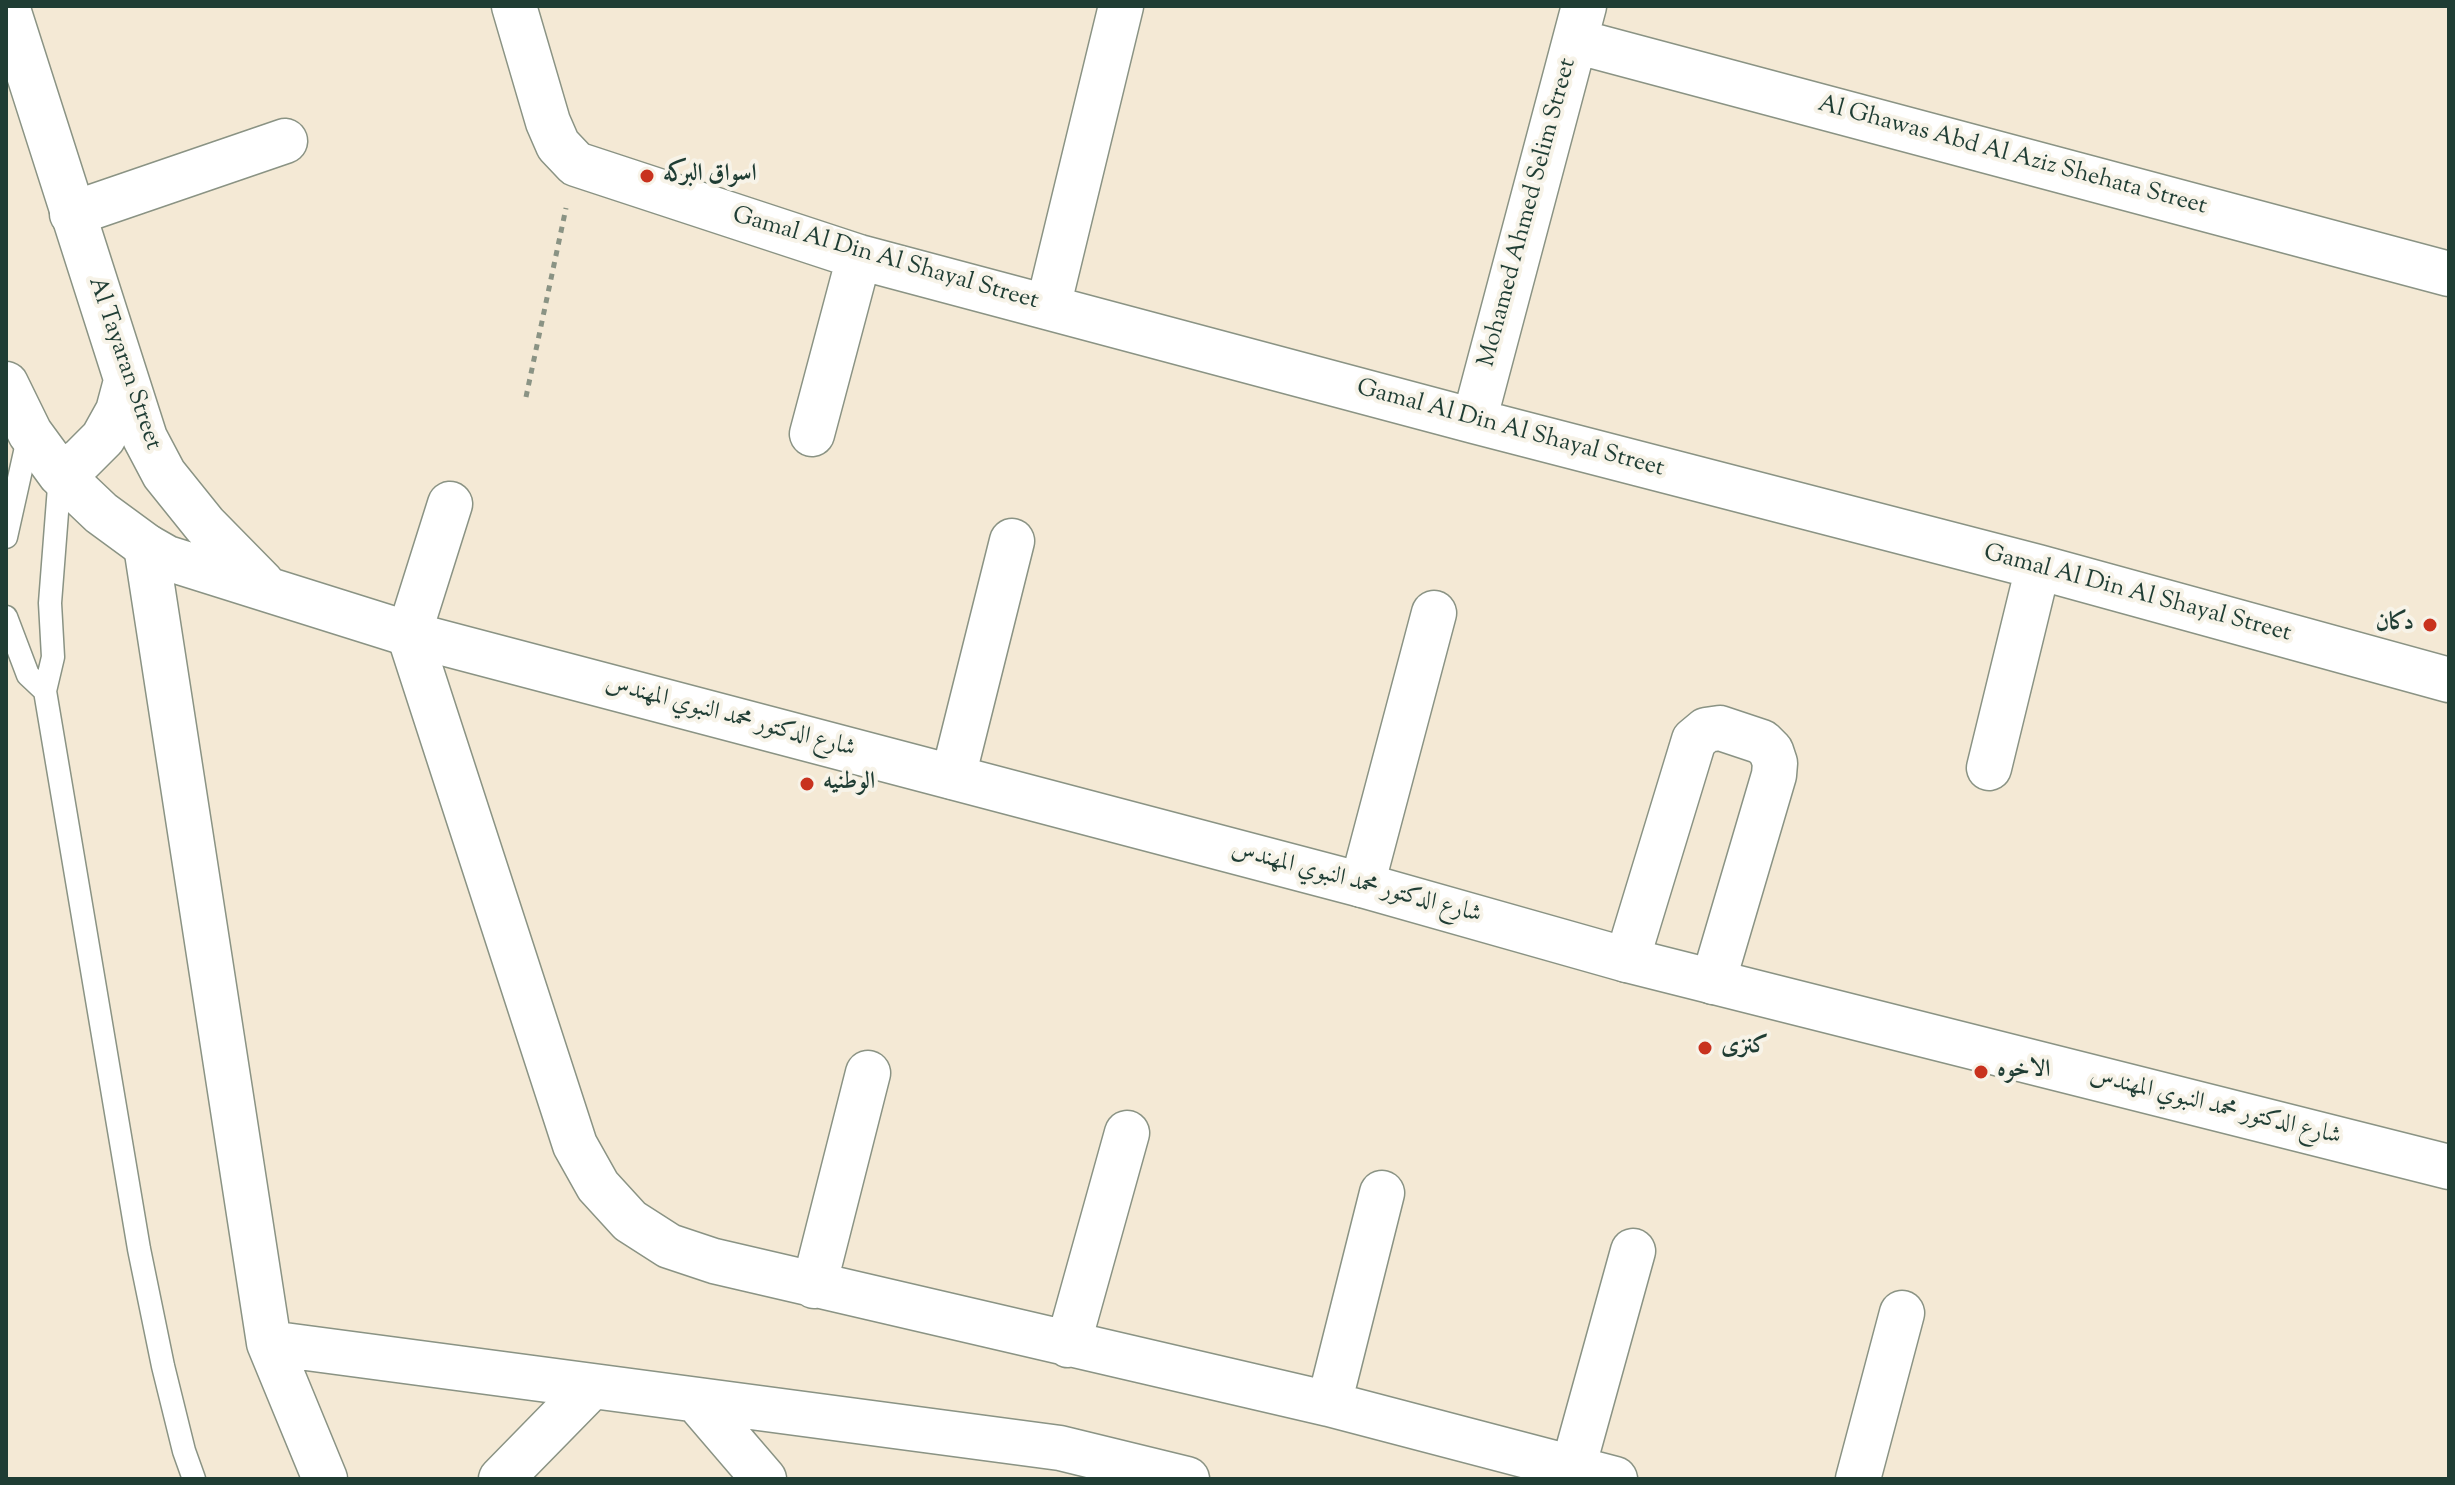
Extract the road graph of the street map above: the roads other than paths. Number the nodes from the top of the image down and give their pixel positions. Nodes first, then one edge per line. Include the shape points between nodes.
1 (514, 6) edge
2 (1121, 6) edge
3 (12, 7) edge
4 (1579, 23) edge
5 (285, 141) dead end
6 (72, 214) junction
7 (859, 257) junction
8 (2449, 274) edge
9 (1048, 307) junction
10 (126, 381) junction
11 (6, 384) edge
12 (1474, 421) junction
13 (30, 433) junction
14 (812, 434) dead end
15 (60, 474) junction
16 (450, 504) dead end
17 (6, 537) edge
18 (1012, 541) dead end
19 (146, 546) junction
20 (2038, 567) junction
21 (266, 588) junction
22 (1434, 613) dead end
23 (6, 617) edge
24 (409, 634) junction
25 (2449, 680) edge
26 (45, 691) junction
27 (1989, 768) dead end
28 (953, 777) junction
29 (1362, 885) junction
30 (1627, 960) junction
31 (1713, 982) junction
32 (868, 1073) dead end
33 (1127, 1133) dead end
34 (2449, 1167) edge
35 (1382, 1193) dead end
36 (1633, 1251) dead end
37 (814, 1286) junction
38 (1902, 1313) dead end
39 (269, 1343) junction
40 (1068, 1345) junction
41 (591, 1387) junction
42 (697, 1401) junction
43 (1329, 1404) junction
44 (1056, 1464) edge
45 (1573, 1468) junction
46 (194, 1479) edge
47 (325, 1479) edge
48 (501, 1479) edge
49 (764, 1479) edge
50 (1187, 1479) edge
51 (1615, 1479) edge
52 (1858, 1479) edge

1 - 7 street, Gamal Al Din Al Shayal Street via 548,122 558,145 576,164
2 - 9 street
3 - 6 street, Al Tayaran Street
4 - 8 street, Al Ghawas Abd Al Aziz Shehata Street
4 - 12 street, Mohamed Ahmed Selim Street
5 - 6 street
6 - 10 street, Al Tayaran Street
7 - 9 street, Gamal Al Din Al Shayal Street
7 - 14 street
9 - 12 street, Gamal Al Din Al Shayal Street
10 - 15 street via 103,438
10 - 21 street, Al Tayaran Street via 164,474
11 - 13 street
12 - 20 street, Gamal Al Din Al Shayal Street
13 - 15 street
13 - 17 lane
15 - 19 street
15 - 26 lane via 50,603 53,657
16 - 24 street
18 - 28 street
19 - 21 street via 167,558
19 - 39 street
20 - 25 street, Gamal Al Din Al Shayal Street
20 - 27 street
21 - 24 street, شارع الدكتور محمد النبوي المهندس
22 - 29 street
23 - 26 lane via 28,675
24 - 28 street, شارع الدكتور محمد النبوي المهندس
24 - 37 street via 575,1145 598,1186 630,1221 669,1246
26 - 46 lane via 139,1249
28 - 29 street, شارع الدكتور محمد النبوي المهندس
29 - 30 street, شارع الدكتور محمد النبوي المهندس
30 - 31 street, شارع الدكتور محمد النبوي المهندس
30 - 31 street via 1688,753 1706,730 1720,728 1762,742 1775,763
31 - 34 street, شارع الدكتور محمد النبوي المهندس
32 - 37 street
33 - 40 street
35 - 43 street
36 - 45 street
37 - 40 street
38 - 52 street
39 - 41 street
39 - 47 street
40 - 43 street
41 - 42 street
41 - 48 street
42 - 44 street
42 - 49 street
43 - 45 street
44 - 50 street
45 - 51 street

